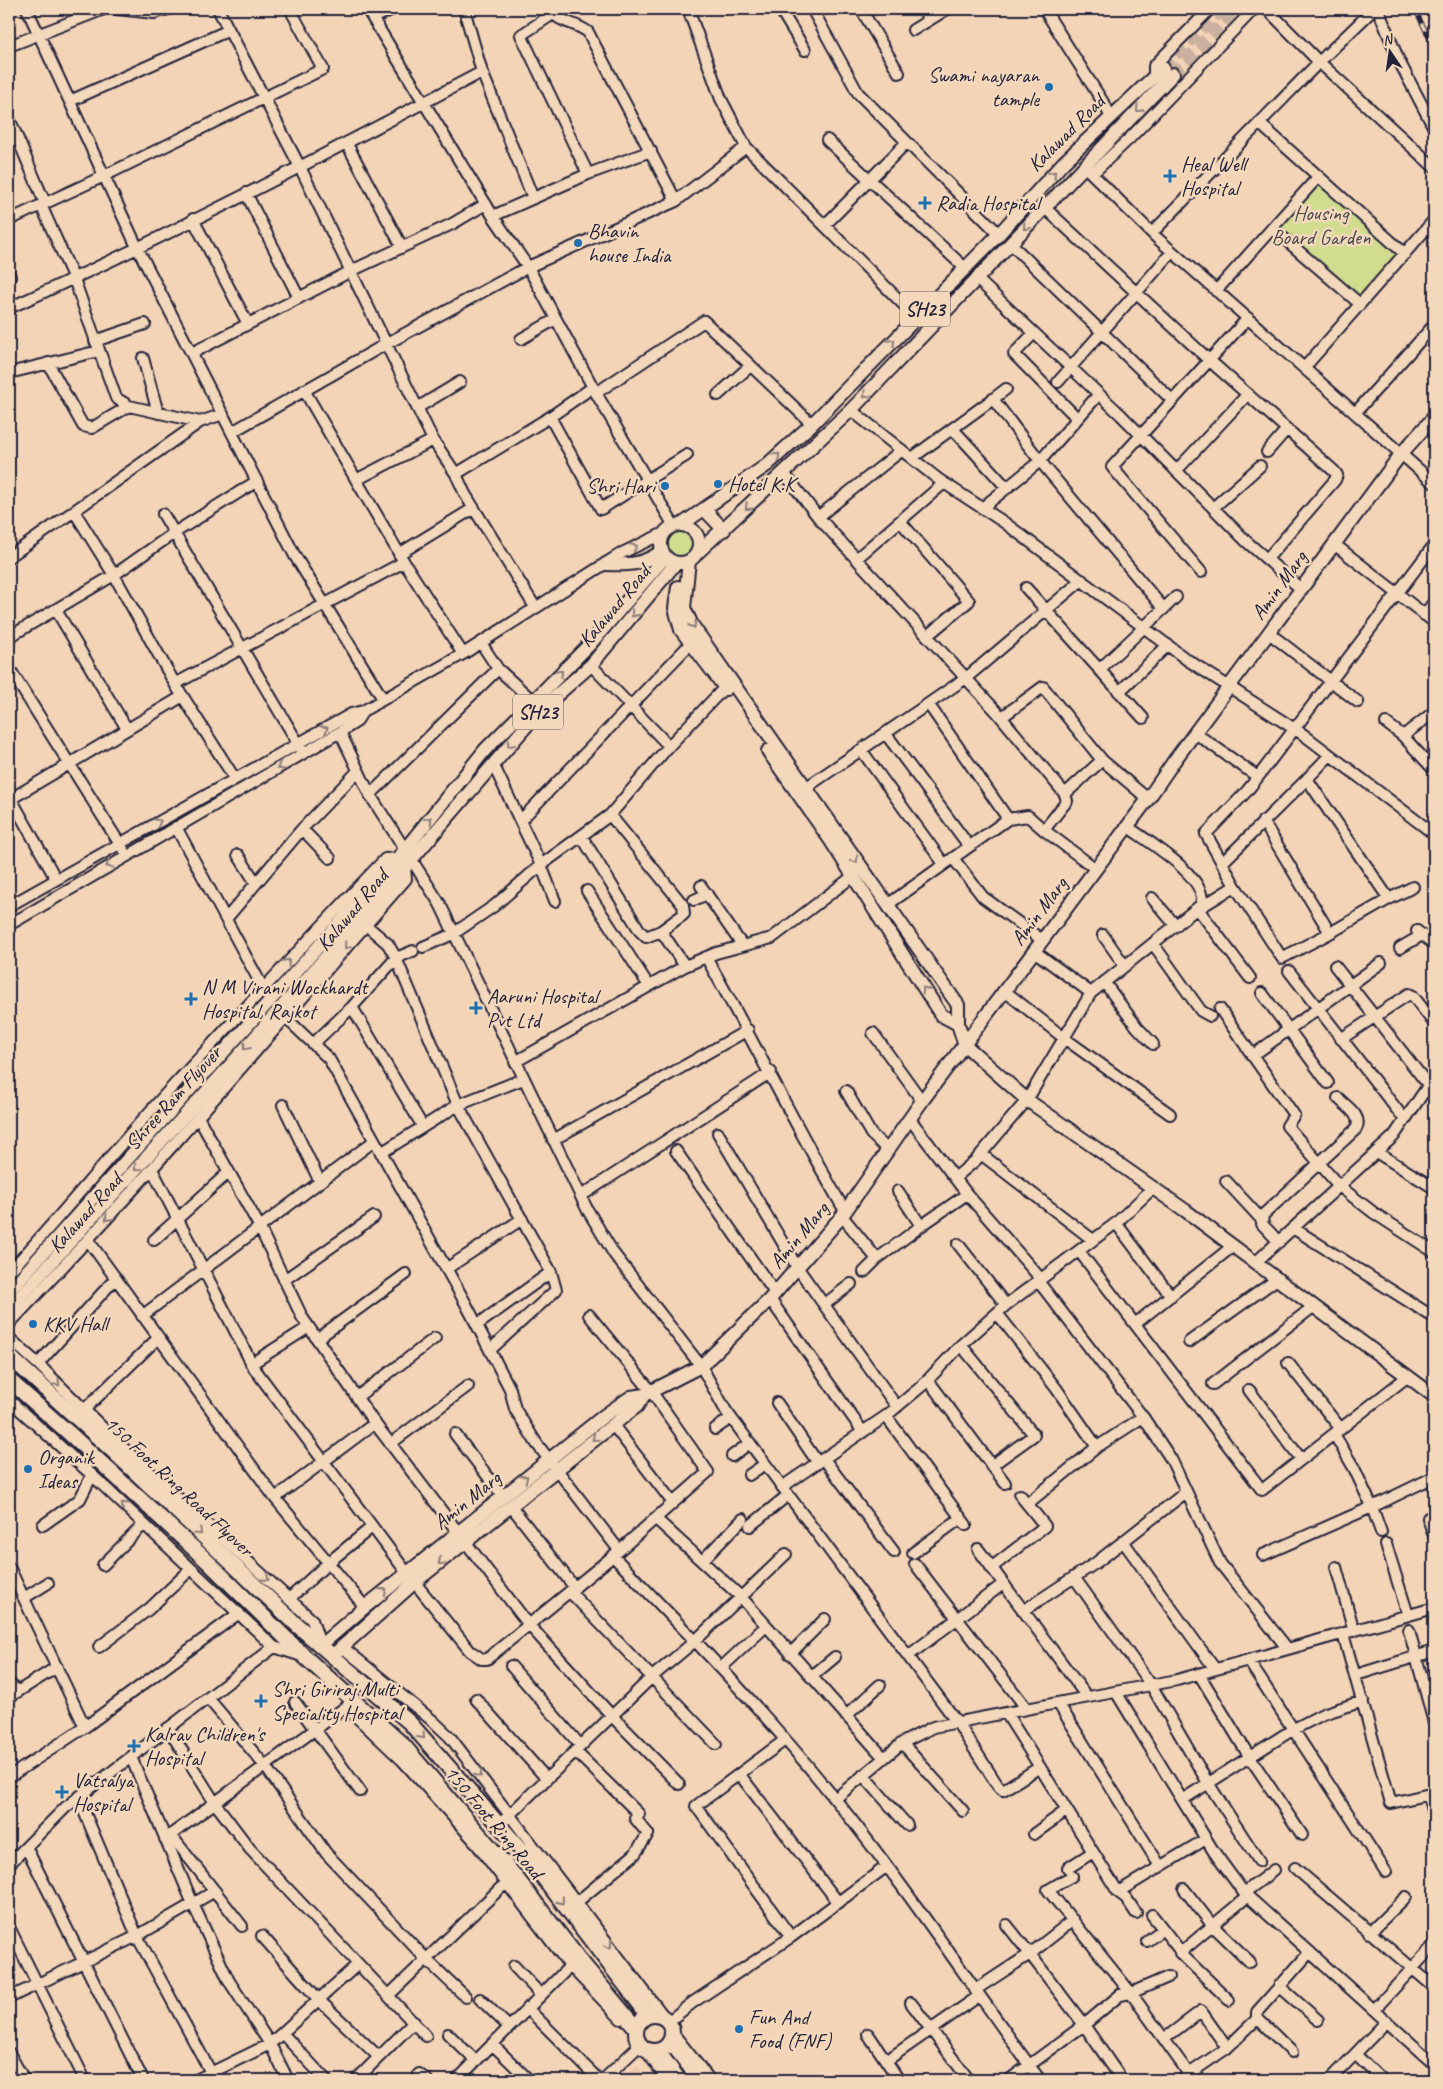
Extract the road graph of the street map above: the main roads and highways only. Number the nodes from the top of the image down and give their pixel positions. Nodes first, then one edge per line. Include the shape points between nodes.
1 (1434, 416) edge
2 (704, 509) junction
3 (673, 528) junction
4 (724, 530) junction
5 (679, 558) junction
6 (606, 564) road end
7 (801, 791) junction
8 (405, 859) junction
9 (391, 874) junction
10 (958, 1024) junction
11 (965, 1045) junction
12 (9, 1291) edge
13 (9, 1309) edge
14 (9, 1356) edge
15 (9, 1380) edge
16 (648, 1393) junction
17 (1434, 1396) edge
18 (507, 1501) junction
19 (411, 1578) junction
20 (321, 1646) junction
21 (337, 1651) junction
22 (305, 1657) joint
23 (648, 2015) junction
24 (669, 2028) junction
25 (643, 2041) junction
26 (678, 2080) edge
27 (700, 2080) edge

1 - 11 main road, Amin Marg via 1401,454
2 - 3 main road, Kalawad Road / SH23
2 - 4 main road
2 -> 4 main road, Kalawad Road / SH23 via 767,465 812,424 999,234 1063,163 1110,116 1163,72 1088,170 1044,207 851,410
3 - 5 main road via 661,545
3 - 5 main road via 692,530 699,540
4 - 5 main road, Kalawad Road / SH23
5 - 6 main road via 633,565
5 -> 7 main road via 684,608 692,626
5 - 7 main road via 675,608 682,630
5 -> 8 main road, Kalawad Road / SH23 via 591,666 540,710
8 -> 5 main road, Kalawad Road / SH23 via 485,750
10 -> 7 main road via 941,1015
7 -> 10 main road via 958,1005
8 - 9 main road, Shree Ram Flyover
9 - 12 main road, Shree Ram Flyover
9 -> 13 main road, Shree Ram Flyover
10 - 11 main road
11 - 16 main road, Amin Marg via 844,1214 772,1296 701,1366
11 - 17 main road via 1027,1100 1233,1246
14 -> 20 highway, 150 Foot Ring Road Flyover via 284,1604
15 - 22 highway, 150 Foot Ring Road Flyover via 205,1559
16 -> 18 main road, Amin Marg via 557,1469
18 -> 16 main road, Amin Marg via 549,1458 631,1397
18 - 19 main road, Amin Marg
20 -> 19 main road, Amin Marg via 364,1607
19 - 21 main road, Amin Marg
20 - 21 highway, 150 Foot Ring Road
21 -> 23 highway, 150 Foot Ring Road via 410,1723 500,1824
22 - 25 highway, 150 Foot Ring Road via 350,1704 404,1746 574,1962
23 - 24 highway via 660,2015
23 - 25 highway via 638,2022
24 - 25 highway via 664,2048
24 - 27 highway
25 - 26 highway, 150 Foot Ring Road

